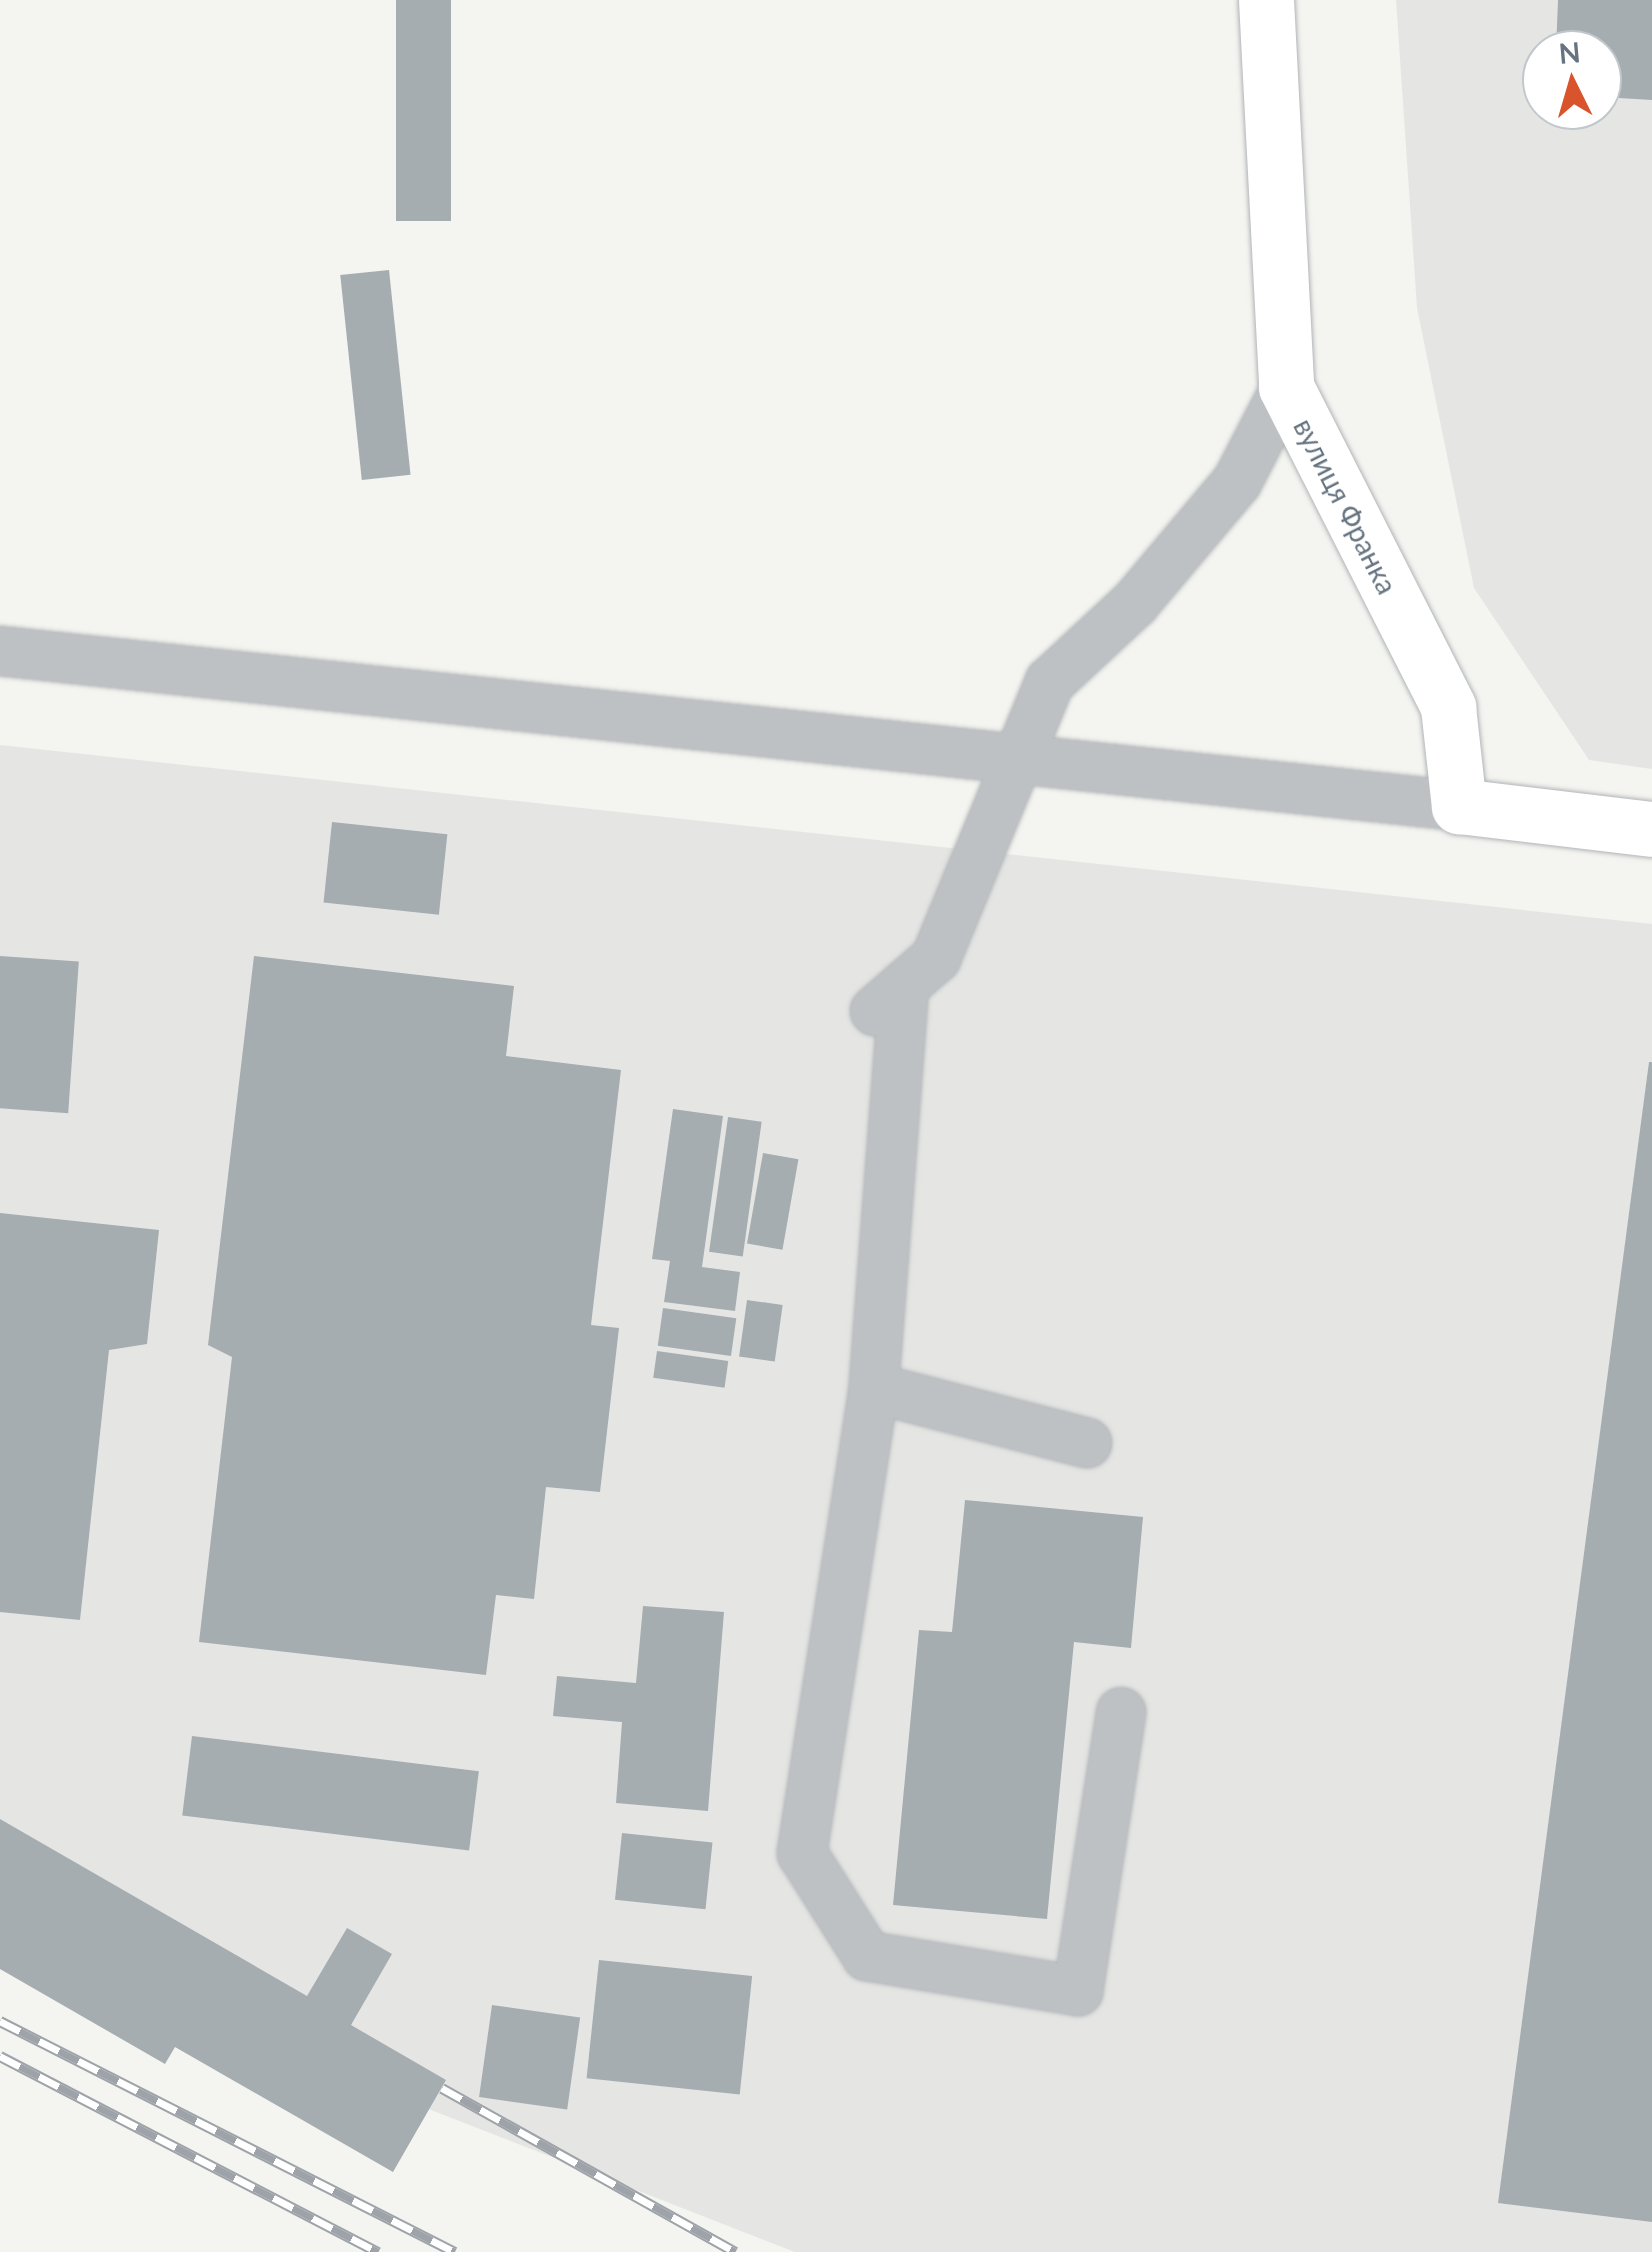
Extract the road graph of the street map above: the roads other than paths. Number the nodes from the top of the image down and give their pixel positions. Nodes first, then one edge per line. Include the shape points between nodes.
1 (1266, 0) edge
2 (1286, 387) junction
3 (0, 652) edge
4 (1018, 757) junction
5 (1459, 806) junction
6 (1652, 829) edge
7 (874, 1388) junction
8 (1087, 1442) dead end
9 (1120, 1712) dead end

1 - 2 main road, вулиця Франка
2 - 4 street via 1237,482 1135,602 1050,682
2 - 5 main road, вулиця Франка via 1448,708
3 - 4 street
4 - 5 street
4 - 7 street via 936,958 889,998
5 - 6 main road
7 - 8 street
7 - 9 street via 802,1853 867,1956 1078,1992

